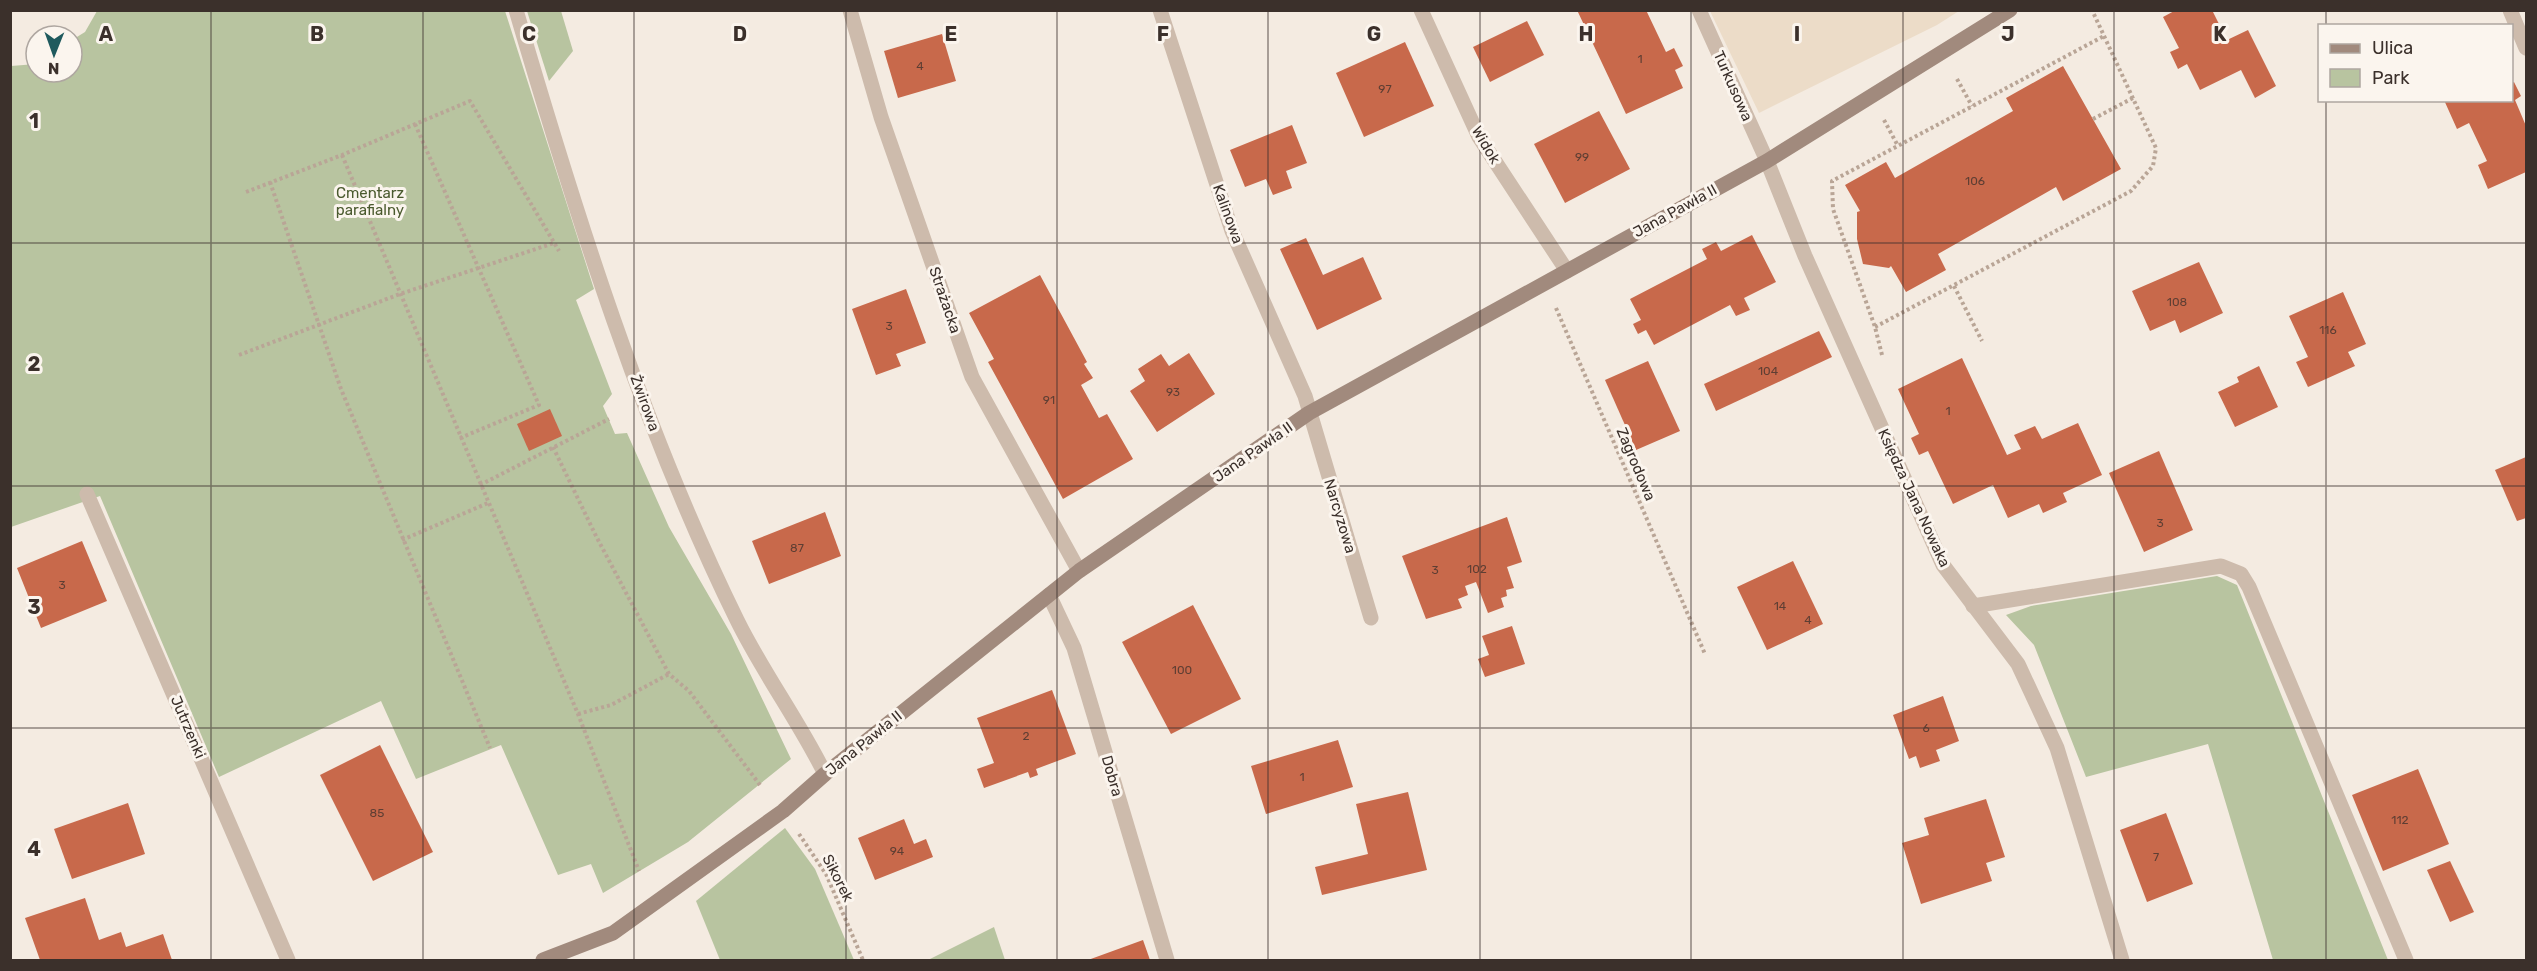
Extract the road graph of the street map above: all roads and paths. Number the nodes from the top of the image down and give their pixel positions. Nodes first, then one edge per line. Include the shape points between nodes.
1 (516, 10) edge
2 (850, 10) edge
3 (1160, 10) edge
4 (1421, 10) edge
5 (1699, 10) edge
6 (2092, 10) edge
7 (2510, 10) edge
8 (2003, 12) edge
9 (2104, 36) junction
10 (2526, 48) edge
11 (1957, 79) dead end
12 (2133, 98) junction
13 (1972, 106) junction
14 (2093, 118) dead end
15 (416, 124) junction
16 (342, 155) junction
17 (1767, 161) junction
18 (270, 182) junction
19 (246, 192) dead end
20 (554, 243) junction
21 (564, 260) dead end
22 (479, 268) junction
23 (1567, 270) junction
24 (1546, 282) junction
25 (1954, 286) junction
26 (400, 294) junction
27 (320, 325) junction
28 (1982, 341) dead end
29 (239, 355) dead end
30 (1309, 413) junction
31 (609, 419) dead end
32 (460, 438) junction
33 (553, 447) junction
34 (480, 485) junction
35 (87, 494) dead end
36 (488, 503) junction
37 (402, 540) junction
38 (1079, 572) junction
39 (1049, 595) junction
40 (1973, 606) junction
41 (1371, 618) dead end
42 (1705, 654) dead end
43 (669, 674) junction
44 (578, 714) junction
45 (490, 748) dead end
46 (825, 774) junction
47 (760, 785) dead end
48 (783, 811) junction
49 (639, 871) dead end
50 (288, 960) edge
51 (543, 960) edge
52 (863, 960) edge
53 (1167, 960) edge
54 (2122, 960) edge
55 (2406, 960) edge

1 - 46 street, Żwirowa via 552,133 666,462 737,622
2 - 38 street, Strażacka via 881,117 972,377
3 - 30 street, Kalinowa via 1232,231
4 - 23 street, Widok via 1479,137
5 - 17 street, Turkusowa
6 - 9 path
7 - 10 street
8 - 17 street, Jana Pawła II
9 - 12 path
9 - 13 path
11 - 13 path
12 - 14 path
12 - 25 path via 2156,148 2153,166 2131,191
13 - 25 path via 1832,181 1833,209 1875,327
15 - 16 path
15 - 20 path via 470,101
15 - 22 path
16 - 18 path
16 - 26 path
17 - 23 street, Jana Pawła II
17 - 40 street, Księdza Jana Nowaka via 1805,256 1943,565
18 - 19 path
18 - 27 path
20 - 21 path
20 - 22 path
22 - 26 path
22 - 32 path via 539,405
23 - 24 street, Jana Pawła II
24 - 30 street, Jana Pawła II
24 - 42 path, Zagrodowa
25 - 28 path
26 - 27 path
26 - 32 path
27 - 29 path
27 - 37 path via 341,389
30 - 38 street, Jana Pawła II
30 - 41 street, Narcyzowa
31 - 33 path
32 - 34 path
33 - 34 path
33 - 43 path
34 - 36 path
35 - 50 street, Jutrzenki
36 - 37 path
36 - 44 path
37 - 45 path
38 - 39 street, Jana Pawła II
39 - 46 street, Jana Pawła II
39 - 53 street, Dobra via 1074,648
40 - 54 street, Księdza Jana Nowaka via 2018,664 2057,748
40 - 55 street via 2221,566 2241,574
43 - 44 path via 611,705
43 - 47 path via 689,691
44 - 49 path
46 - 48 street, Jana Pawła II
48 - 51 street, Jana Pawła II via 613,933
48 - 52 path, Sikorek via 826,874

